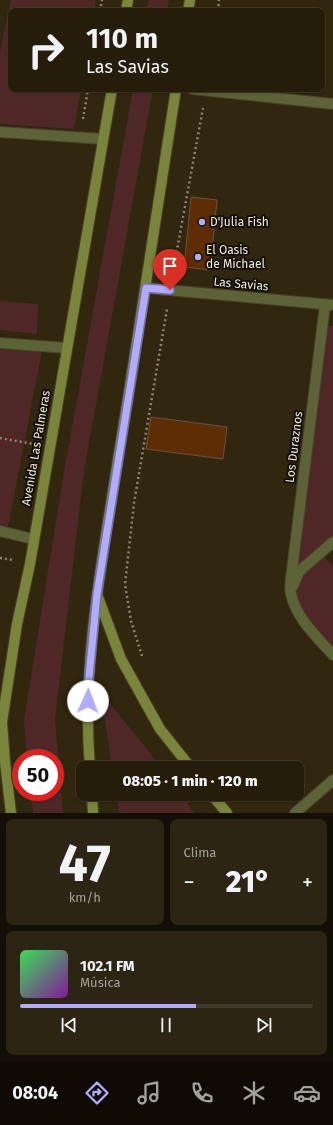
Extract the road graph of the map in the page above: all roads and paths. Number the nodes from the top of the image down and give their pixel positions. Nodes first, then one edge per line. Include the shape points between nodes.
1 (88, 92) edge
2 (111, 92) edge
3 (176, 92) edge
4 (206, 92) edge
5 (224, 92) edge
6 (333, 104) edge
7 (0, 132) edge
8 (80, 138) junction
9 (103, 139) junction
10 (146, 288) junction
11 (170, 290) junction
12 (329, 305) edge
13 (0, 343) edge
14 (67, 348) junction
15 (0, 438) edge
16 (49, 447) junction
17 (0, 531) edge
18 (33, 539) junction
19 (333, 542) edge
20 (290, 593) junction
21 (97, 594) junction
22 (333, 655) edge
23 (143, 658) dead end
24 (89, 761) edge
25 (185, 761) edge
26 (333, 780) edge
27 (92, 801) edge
28 (218, 801) edge
29 (11, 813) edge
30 (93, 813) edge
31 (227, 813) edge
32 (294, 813) edge

1 - 8 path
2 - 9 main road, Avenida Las Palmeras
3 - 10 main road
4 - 11 path
5 - 6 street
7 - 8 street
8 - 9 street
9 - 14 main road, Avenida Las Palmeras
10 - 11 street, Las Savias
10 - 21 main road
11 - 12 street, Las Savias
11 - 23 path via 134,503 125,584 131,621
12 - 20 street, Los Duraznos
13 - 14 street
14 - 16 main road, Avenida Las Palmeras
15 - 16 path
16 - 18 main road, Avenida Las Palmeras
17 - 18 street
18 - 29 main road, Avenida Las Palmeras via 2,722
19 - 20 street via 299,572
20 - 22 street, Los Duraznos via 298,612 309,628
21 - 24 main road via 88,687
21 - 25 main road via 121,659 160,729
26 - 32 street
27 - 30 main road
28 - 31 main road

